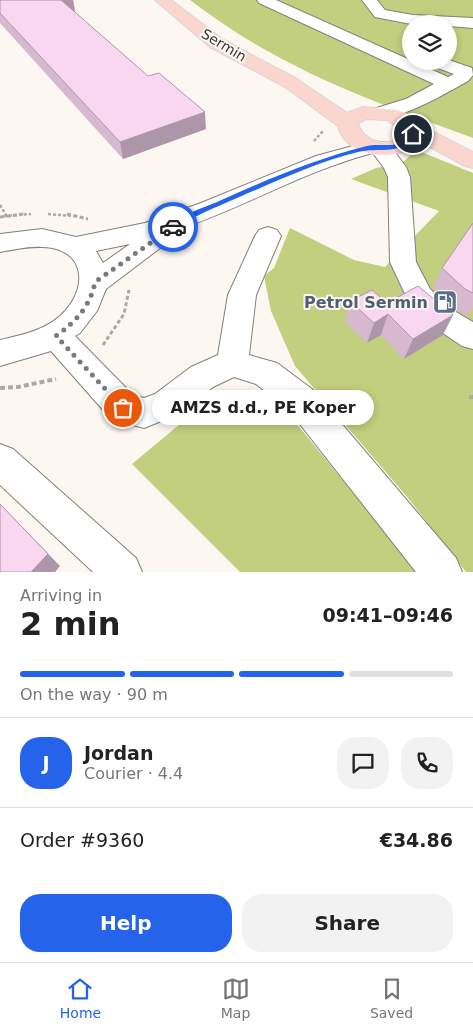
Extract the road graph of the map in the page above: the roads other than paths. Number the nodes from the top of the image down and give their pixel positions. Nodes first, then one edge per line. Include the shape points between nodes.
1 (162, 0) edge
2 (264, 0) edge
3 (369, 0) edge
4 (473, 23) edge
5 (457, 69) edge
6 (461, 81) edge
7 (291, 83) junction
8 (413, 103) junction
9 (376, 112) junction
10 (408, 125) junction
11 (348, 126) junction
12 (383, 147) junction
13 (471, 161) edge
14 (265, 183) junction
15 (186, 218) junction
16 (268, 236) dead end
17 (0, 243) edge
18 (74, 246) junction
19 (95, 282) junction
20 (56, 336) junction
21 (473, 337) edge
22 (0, 353) edge
23 (232, 363) junction
24 (0, 460) edge
25 (122, 572) edge
26 (442, 572) edge

1 - 7 main road, Sermin via 216,42
2 - 6 street
3 - 4 street via 380,14 413,20
5 - 6 street via 466,72
6 - 8 street
7 - 9 main road, Sermin
7 - 11 main road, Sermin
8 - 9 street
8 - 10 street
9 - 10 main road, Sermin via 398,118
9 - 11 main road via 356,116
10 - 12 main road via 413,134 411,139
10 - 13 main road, Sermin
11 - 12 main road, Sermin via 356,140
11 - 14 street
12 - 13 main road
12 - 14 street via 336,156
12 - 21 street via 399,177 402,262 420,296 444,319
14 - 15 street
15 - 18 street via 131,235
15 - 19 street
16 - 23 street via 242,295
17 - 18 street via 40,237
18 - 19 street via 90,261
19 - 20 street via 84,310
20 - 22 street via 19,350
20 - 23 street via 123,408 144,413 167,404 202,377
23 - 26 street via 266,373 300,399
24 - 25 street

